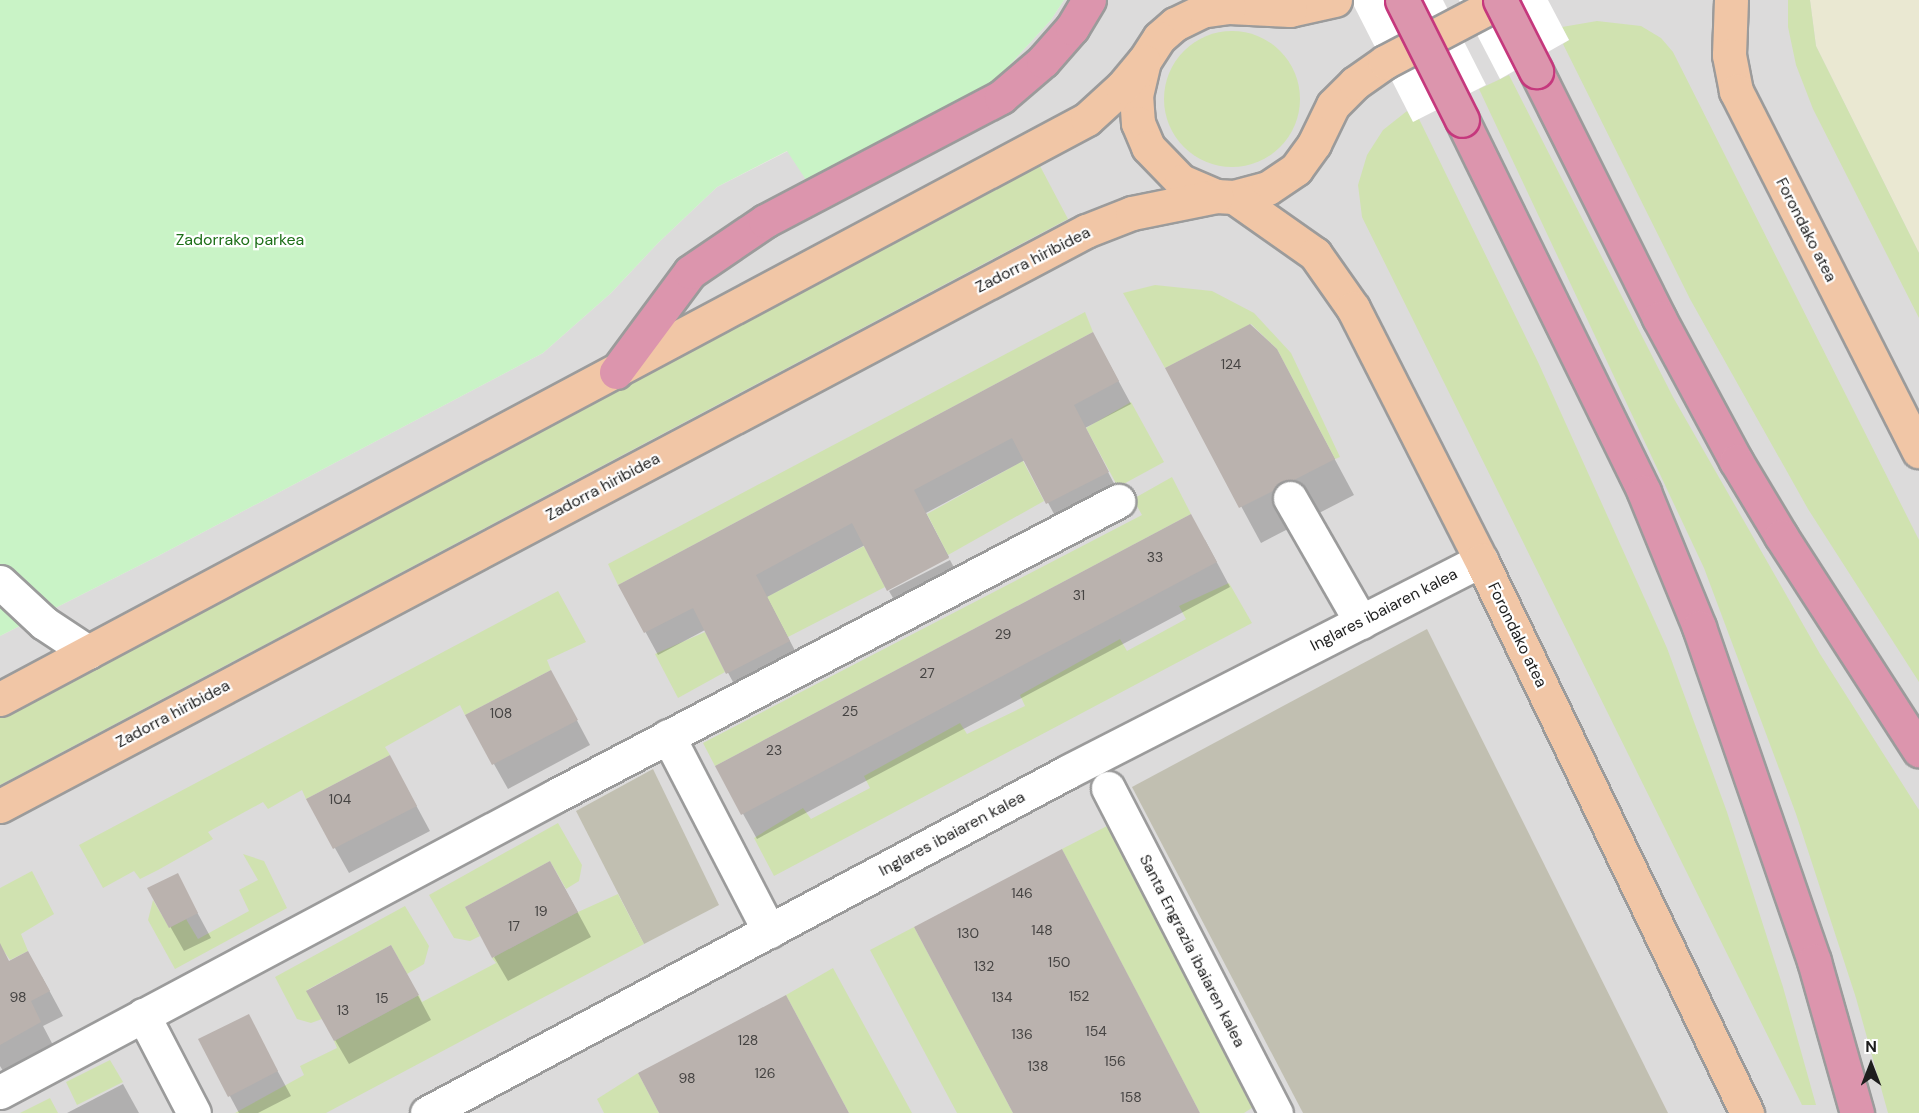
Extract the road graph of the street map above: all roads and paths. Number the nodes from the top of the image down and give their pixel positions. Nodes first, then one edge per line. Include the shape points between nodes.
1 (1089, 0) edge
2 (1335, 0) edge
3 (1402, 0) edge
4 (1502, 0) edge
5 (1731, 0) edge
6 (1144, 61) junction
7 (1225, 196) junction
8 (616, 372) junction
9 (1919, 451) edge
10 (1290, 498) dead end
11 (1118, 501) dead end
12 (1481, 560) junction
13 (0, 582) edge
14 (1361, 622) junction
15 (88, 652) junction
16 (0, 699) edge
17 (668, 736) junction
18 (1919, 750) edge
19 (1108, 788) dead end
20 (0, 806) edge
21 (769, 931) junction
22 (142, 1015) junction
23 (0, 1092) edge
24 (194, 1113) edge
25 (427, 1113) edge
26 (1276, 1113) edge
27 (1747, 1113) edge
28 (1857, 1113) edge

1 - 8 highway via 1072,28 1043,61 1001,97 765,221 690,272
2 - 6 main road via 1290,10 1229,7 1202,11 1174,24
3 - 28 highway, bridge via 1639,482 1700,627 1814,961
4 - 7 main road, Zadorra hiribidea via 1385,62 1355,83 1333,105 1314,144 1296,169 1268,188
4 - 18 highway, bridge via 1659,318 1736,461
5 - 9 main road, Forondako atea via 1728,55 1736,91
6 - 7 main road, Forondako atea via 1136,95 1138,123 1148,147 1181,180
6 - 8 main road via 1087,119
7 - 12 main road, Forondako atea via 1315,254 1353,309
7 - 20 main road, Zadorra hiribidea via 1132,213 1086,231
8 - 15 main road
10 - 14 street
11 - 17 street
12 - 14 street, Inglares ibaiaren kalea
12 - 27 main road, Forondako atea
13 - 15 street via 44,623
14 - 21 street, Inglares ibaiaren kalea via 1069,771
15 - 16 main road
17 - 21 street
17 - 22 street
19 - 26 street, Santa Engrazia ibaiaren kalea
21 - 25 street, Inglares ibaiaren kalea
22 - 23 street
22 - 24 street

